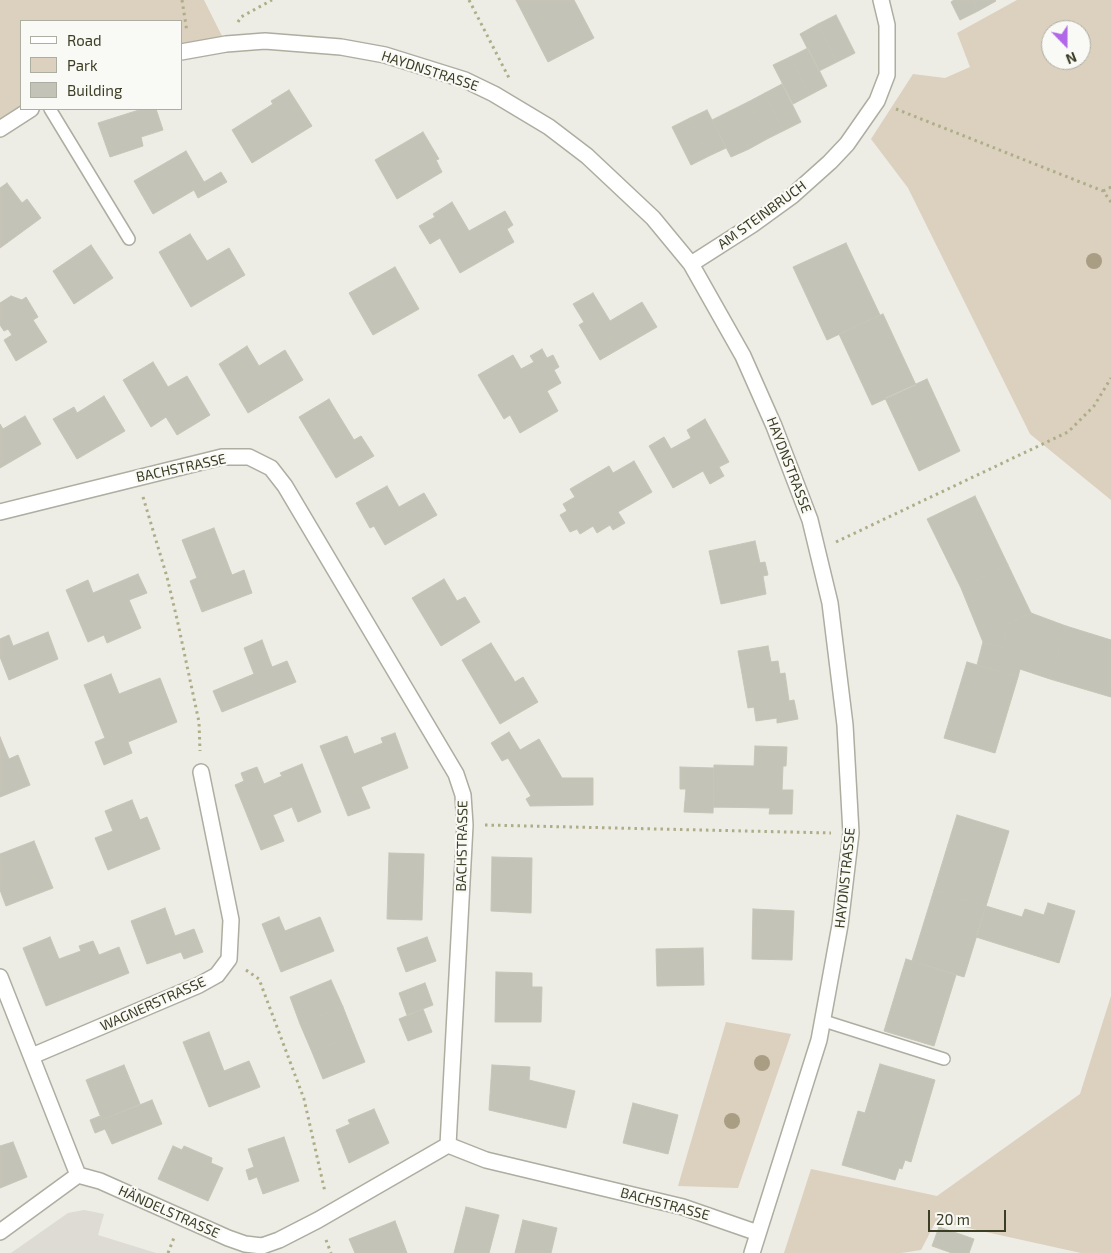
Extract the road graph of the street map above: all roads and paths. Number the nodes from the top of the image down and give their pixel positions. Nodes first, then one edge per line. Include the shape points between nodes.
1 (182, 0) edge
2 (272, 0) edge
3 (469, 0) edge
4 (882, 0) edge
5 (226, 44) junction
6 (186, 51) edge
7 (510, 79) dead end
8 (877, 101) junction
9 (29, 110) edge
10 (51, 110) edge
11 (0, 129) edge
12 (1111, 187) edge
13 (1103, 191) junction
14 (1111, 202) edge
15 (129, 239) dead end
16 (691, 264) junction
17 (1111, 378) edge
18 (137, 477) junction
19 (0, 512) edge
20 (818, 550) junction
21 (201, 772) joint
22 (465, 825) junction
23 (851, 833) junction
24 (230, 959) junction
25 (0, 977) edge
26 (824, 1020) junction
27 (32, 1056) junction
28 (944, 1059) dead end
29 (448, 1145) junction
30 (78, 1175) junction
31 (332, 1211) junction
32 (0, 1232) edge
33 (758, 1233) junction
34 (752, 1253) edge

1 - 6 path
2 - 5 path via 241,17
3 - 7 path
4 - 8 street, AM STEINBRUCH via 887,25 887,75
5 - 6 street, HAYDNSTRASSE
5 - 16 street, HAYDNSTRASSE via 299,42 385,55 465,80 549,127 587,156 653,218
8 - 13 path
8 - 16 street, AM STEINBRUCH via 847,144 792,196
9 - 11 street
10 - 15 lane
12 - 13 path
13 - 14 path
16 - 20 street, HAYDNSTRASSE via 747,365 774,426
17 - 20 path via 1094,406 1068,432
18 - 19 street, BACHSTRASSE
18 - 21 path via 177,619 199,722
18 - 22 street, BACHSTRASSE via 222,457 249,457 270,468 285,486 456,774 464,795
20 - 23 street, HAYDNSTRASSE via 838,660
21 - 24 street via 231,920
22 - 23 path
22 - 29 street, BACHSTRASSE
23 - 26 street, HAYDNSTRASSE
24 - 27 street, WAGNERSTRASSE via 217,975 200,985
24 - 31 path via 259,979 304,1098
25 - 27 street
26 - 28 lane
26 - 33 street, HAYDNSTRASSE
27 - 30 street
29 - 31 street, HÄNDELSTRASSE
29 - 33 street, BACHSTRASSE via 486,1160 683,1207
30 - 31 street, HÄNDELSTRASSE via 100,1181 245,1244 262,1246 279,1240
30 - 32 street
33 - 34 street, HAYDNSTRASSE

